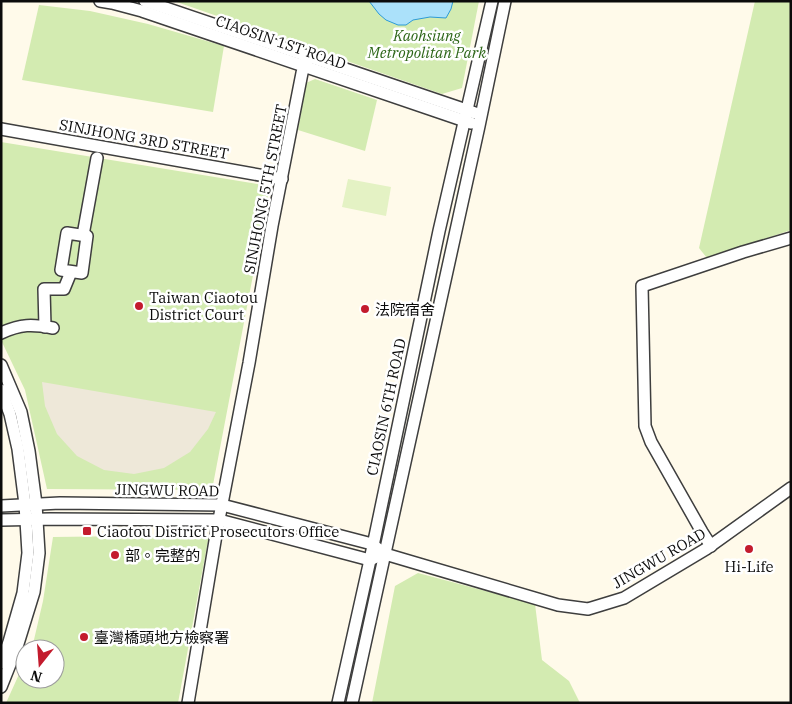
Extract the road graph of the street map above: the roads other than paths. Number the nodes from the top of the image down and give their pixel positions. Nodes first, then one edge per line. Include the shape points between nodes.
1 (100, 1) edge
2 (145, 1) edge
3 (492, 1) edge
4 (505, 1) edge
5 (306, 62) junction
6 (466, 116) junction
7 (480, 120) junction
8 (1, 129) edge
9 (96, 158) dead end
10 (282, 179) junction
11 (83, 236) junction
12 (791, 238) edge
13 (71, 272) junction
14 (1, 333) edge
15 (1, 365) edge
16 (1, 390) edge
17 (791, 488) edge
18 (31, 504) junction
19 (222, 505) junction
20 (1, 506) edge
21 (31, 519) junction
22 (1, 520) edge
23 (219, 520) junction
24 (372, 544) junction
25 (711, 546) junction
26 (385, 554) junction
27 (370, 560) junction
28 (1, 663) edge
29 (1, 687) edge
30 (188, 703) edge
31 (338, 703) edge
32 (352, 703) edge

1 - 5 street, CIAOSIN 1ST ROAD
2 - 5 street, CIAOSIN 1ST ROAD
3 - 6 street, CIAOSIN 6TH ROAD
4 - 7 street, CIAOSIN 6TH ROAD
5 - 6 street, CIAOSIN 1ST ROAD
5 - 10 street, SINJHONG 5TH STREET
6 - 7 street, CIAOSIN 1ST ROAD
6 - 24 street, CIAOSIN 6TH ROAD
7 - 26 street, CIAOSIN 6TH ROAD
8 - 10 street, SINJHONG 3RD STREET
9 - 11 street
10 - 19 street, SINJHONG 5TH STREET
11 - 13 street via 87,236 82,273
11 - 13 street via 67,233 61,270
12 - 25 street via 642,286 645,426
13 - 14 street via 64,289 44,289 49,327 21,326
15 - 18 street via 21,412 29,451
16 - 18 street via 10,414
17 - 25 street, JINGWU ROAD
18 - 19 street, JINGWU ROAD
18 - 20 street, JINGWU ROAD
18 - 21 street
19 - 23 street, SINJHONG 5TH STREET
19 - 24 street, JINGWU ROAD
21 - 22 street, JINGWU ROAD
21 - 23 street, JINGWU ROAD
21 - 28 street via 23,593
21 - 29 street via 39,553 34,592 18,647
23 - 27 street, JINGWU ROAD
23 - 30 street
24 - 26 street, JINGWU ROAD
24 - 27 street, CIAOSIN 6TH ROAD
25 - 26 street, JINGWU ROAD via 624,598 588,609 558,605
26 - 27 street
26 - 32 street, CIAOSIN 6TH ROAD
27 - 31 street, CIAOSIN 6TH ROAD

